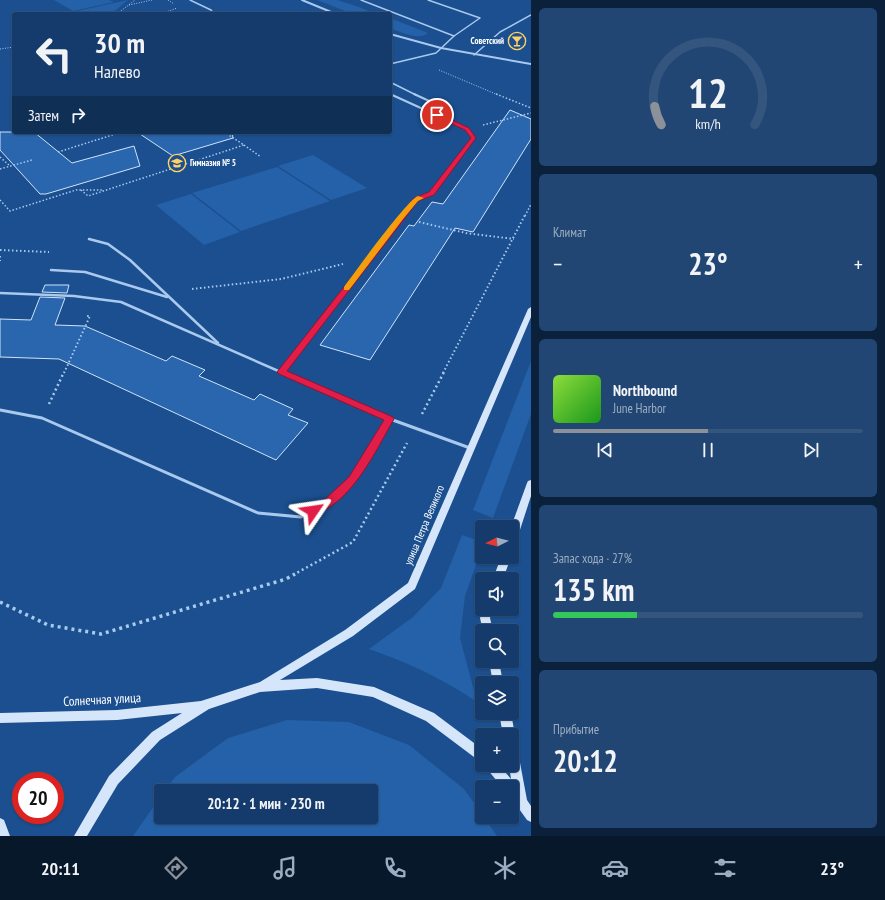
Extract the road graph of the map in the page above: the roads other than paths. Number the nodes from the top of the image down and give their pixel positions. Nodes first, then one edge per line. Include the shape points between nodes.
1 (190, 0) edge
2 (302, 0) edge
3 (362, 0) edge
4 (428, 0) edge
5 (212, 12) edge
6 (331, 12) edge
7 (531, 15) edge
8 (392, 35) edge
9 (454, 36) junction
10 (441, 48) junction
11 (474, 55) junction
12 (392, 63) edge
13 (531, 64) edge
14 (392, 83) edge
15 (392, 95) edge
16 (451, 111) dead end
17 (89, 239) dead end
18 (51, 270) dead end
19 (0, 293) edge
20 (169, 297) junction
21 (531, 309) edge
22 (221, 346) junction
23 (282, 372) junction
24 (0, 410) edge
25 (390, 419) junction
26 (471, 448) junction
27 (531, 483) edge
28 (518, 520) edge
29 (262, 686) junction
30 (205, 705) junction
31 (0, 718) edge
32 (475, 750) edge
33 (497, 772) edge
34 (516, 772) edge
35 (504, 780) edge
36 (519, 798) edge
37 (521, 801) junction
38 (531, 816) edge
39 (0, 824) edge
40 (4, 836) edge
41 (80, 836) edge

1 - 5 lane
2 - 6 street
3 - 9 lane
4 - 9 lane via 480,18
7 - 11 lane via 500,32
8 - 10 street
9 - 10 lane
10 - 11 street
10 - 12 lane via 436,53
11 - 13 street
14 - 16 lane
15 - 23 lane via 467,129 473,138 432,194 416,199
17 - 20 lane via 108,244 130,260
18 - 20 lane via 85,272
19 - 22 lane via 74,296 121,302
20 - 22 lane
21 - 26 street, улица Петра Великого
22 - 23 lane
23 - 25 lane
24 - 25 lane via 42,418 258,513 301,517 326,505 353,480
25 - 26 lane
26 - 29 street, улица Петра Великого via 412,586 349,633
27 - 28 street
29 - 30 street via 233,693
29 - 32 street via 292,682 323,682 384,695 443,724
30 - 31 street, Солнечная улица via 118,715
30 - 41 street via 176,722 149,743 123,769 100,799
33 - 35 street
34 - 37 street
36 - 37 street
37 - 38 street
39 - 40 street

